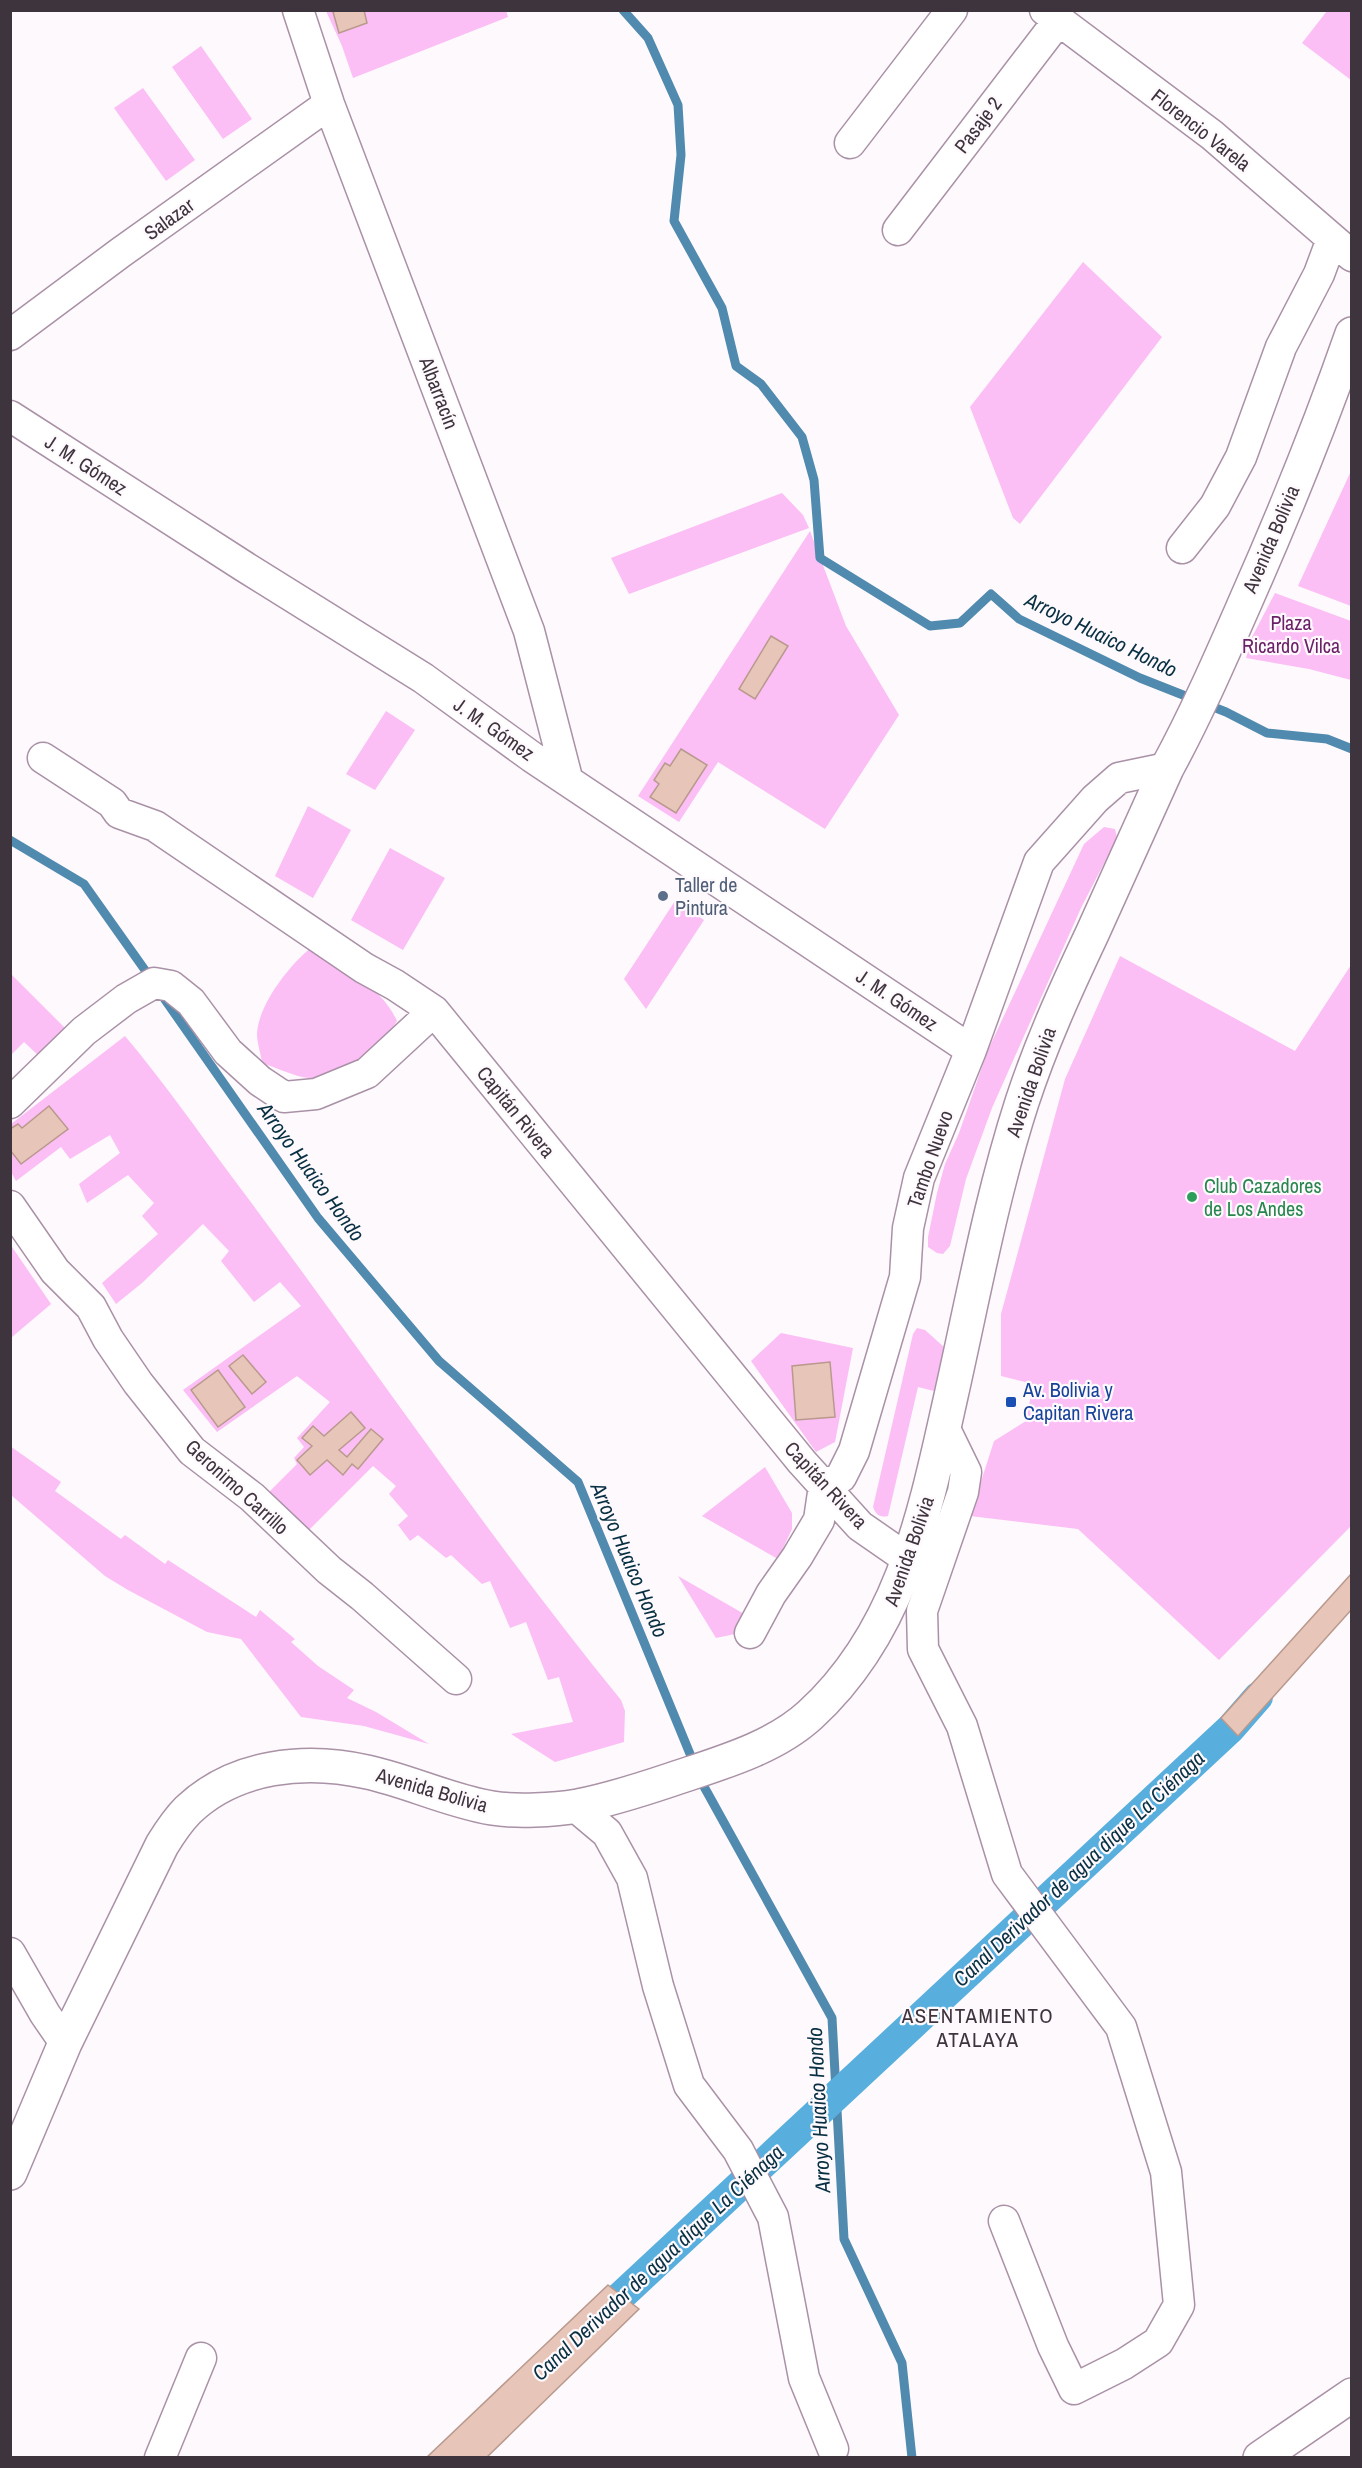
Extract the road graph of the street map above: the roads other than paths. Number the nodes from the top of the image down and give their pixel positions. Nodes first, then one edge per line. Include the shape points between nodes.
1 (298, 10) edge
2 (952, 10) edge
3 (1051, 16) edge
4 (329, 104) junction
5 (850, 143) dead end
6 (898, 230) dead end
7 (1342, 248) edge
8 (1352, 334) edge
9 (10, 335) edge
10 (1345, 365) edge
11 (10, 416) edge
12 (1182, 548) dead end
13 (43, 758) dead end
14 (1167, 768) junction
15 (567, 778) junction
16 (434, 1011) junction
17 (971, 1050) junction
18 (10, 1103) edge
19 (10, 1206) edge
20 (944, 1427) junction
21 (824, 1486) junction
22 (909, 1560) junction
23 (750, 1633) dead end
24 (456, 1679) dead end
25 (576, 1807) junction
26 (10, 1953) edge
27 (65, 2043) junction
28 (10, 2173) edge
29 (1004, 2221) dead end
30 (201, 2358) dead end
31 (1352, 2395) edge
32 (833, 2449) dead end
33 (160, 2457) edge
34 (1260, 2457) edge

1 - 4 street, Albarracín
2 - 5 street
3 - 6 street, Pasaje 2
3 - 7 street, Florencio Varela via 1212,135
4 - 9 street, Salazar
4 - 15 street, Albarracín via 530,631
7 - 12 street via 1318,274 1281,347 1241,457 1215,506
8 - 10 main road, Avenida Bolivia
10 - 14 main road, Avenida Bolivia via 1273,540
11 - 15 street, J. M. Gómez via 423,678
13 - 16 street, Capitán Rivera via 112,802 119,813 155,826
14 - 17 street, Tambo Nuevo via 1119,778 1039,862
14 - 20 main road, Avenida Bolivia via 1064,993 1023,1100 1001,1175
15 - 17 street, J. M. Gómez
16 - 18 street via 367,1073 316,1094 284,1097 228,1052 190,1002 171,986 154,983 84,1030
16 - 21 street, Capitán Rivera
17 - 21 street, Tambo Nuevo via 919,1178 908,1228 905,1277 854,1451 841,1477
19 - 24 street, Geronimo Carrillo via 55,1271 91,1307 138,1383 192,1451 252,1497 329,1570
20 - 22 main road, Avenida Bolivia
20 - 29 street via 966,1472 963,1492 922,1611 923,1649 962,1726 1007,1874 1120,2027 1166,2172 1179,2305 1158,2342 1074,2389
21 - 22 street, Capitán Rivera via 860,1526
21 - 23 street via 819,1520
22 - 25 main road, Avenida Bolivia via 882,1624 828,1698 807,1718 772,1742 701,1770
25 - 27 main road, Avenida Bolivia via 494,1809 364,1771 313,1765 275,1768 228,1783 191,1807 162,1845
25 - 32 street via 607,1833 632,1878 658,1986 689,2085 738,2150 773,2217 804,2378
26 - 27 street
27 - 28 main road, Avenida Bolivia
30 - 33 street
31 - 34 main road

